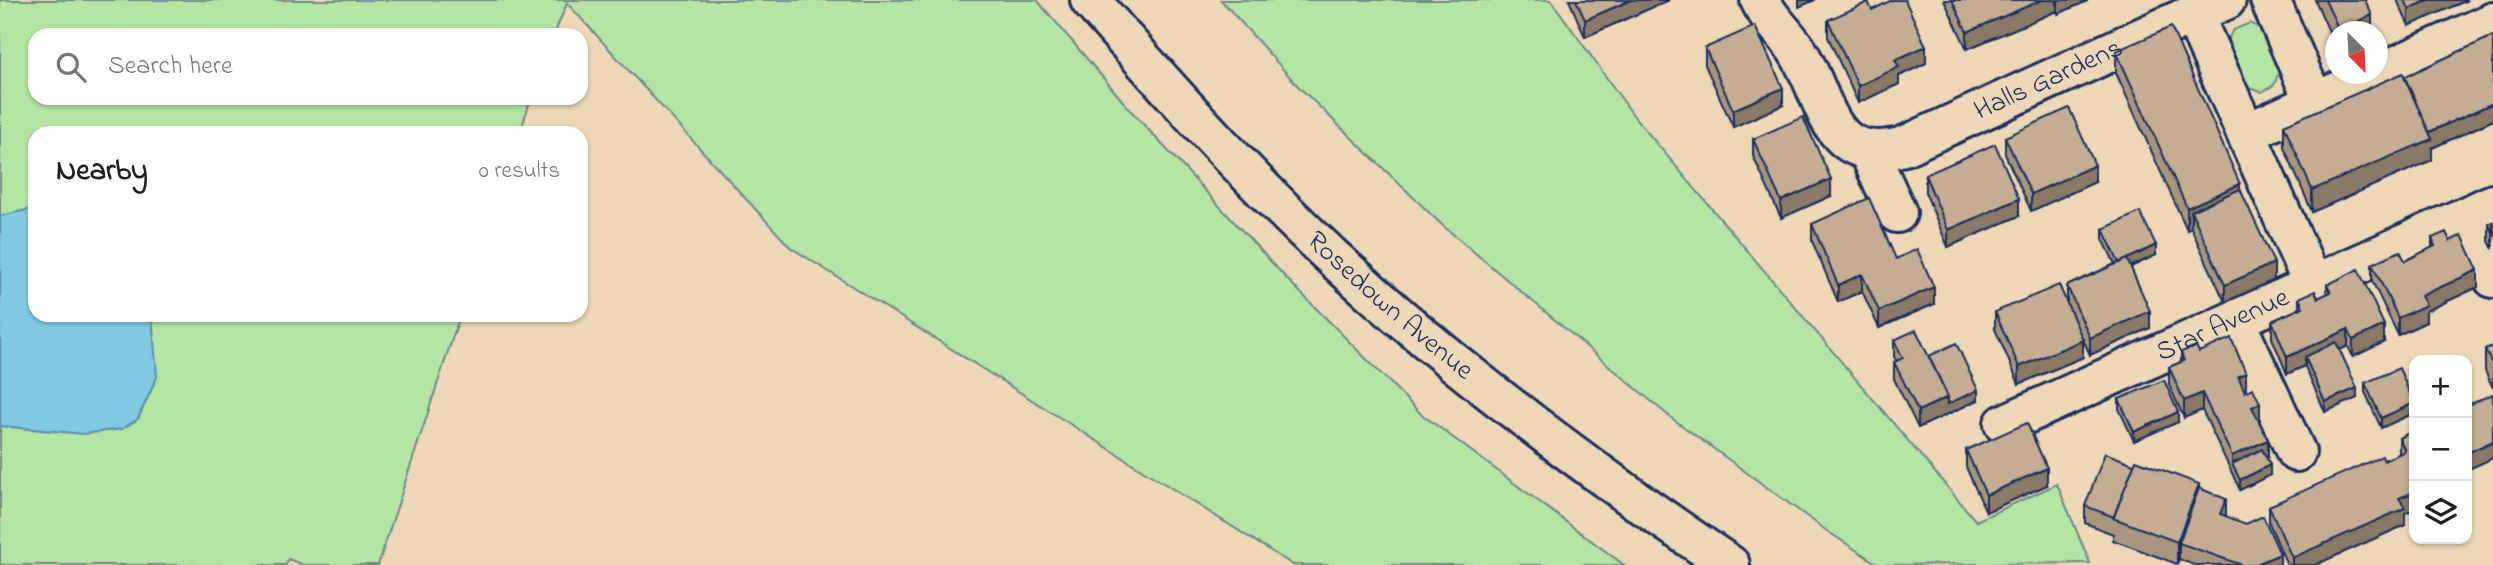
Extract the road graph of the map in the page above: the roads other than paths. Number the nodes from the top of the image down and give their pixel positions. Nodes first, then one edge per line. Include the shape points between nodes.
1 (1090, 0) edge
2 (1760, 0) edge
3 (2270, 0) edge
4 (2209, 7) edge
5 (2493, 22) edge
6 (2315, 104) junction
7 (2246, 133) junction
8 (1886, 149) junction
9 (2479, 210) edge
10 (1897, 213) dead end
11 (2493, 278) edge
12 (2313, 285) junction
13 (2235, 321) junction
14 (2004, 424) dead end
15 (2296, 452) dead end
16 (1730, 565) edge

1 - 16 street, Rosedown Avenue via 1209,136 1330,255 1566,449
2 - 8 street via 1798,52 1834,127 1855,147
3 - 6 street
4 - 7 street, Star Avenue
4 - 8 street, Halls Gardens
5 - 6 street
6 - 7 street
7 - 12 street, Star Avenue
8 - 10 street
9 - 11 street
9 - 12 street, Star Avenue
12 - 13 street, Star Avenue
13 - 14 street, Star Avenue
13 - 15 street

